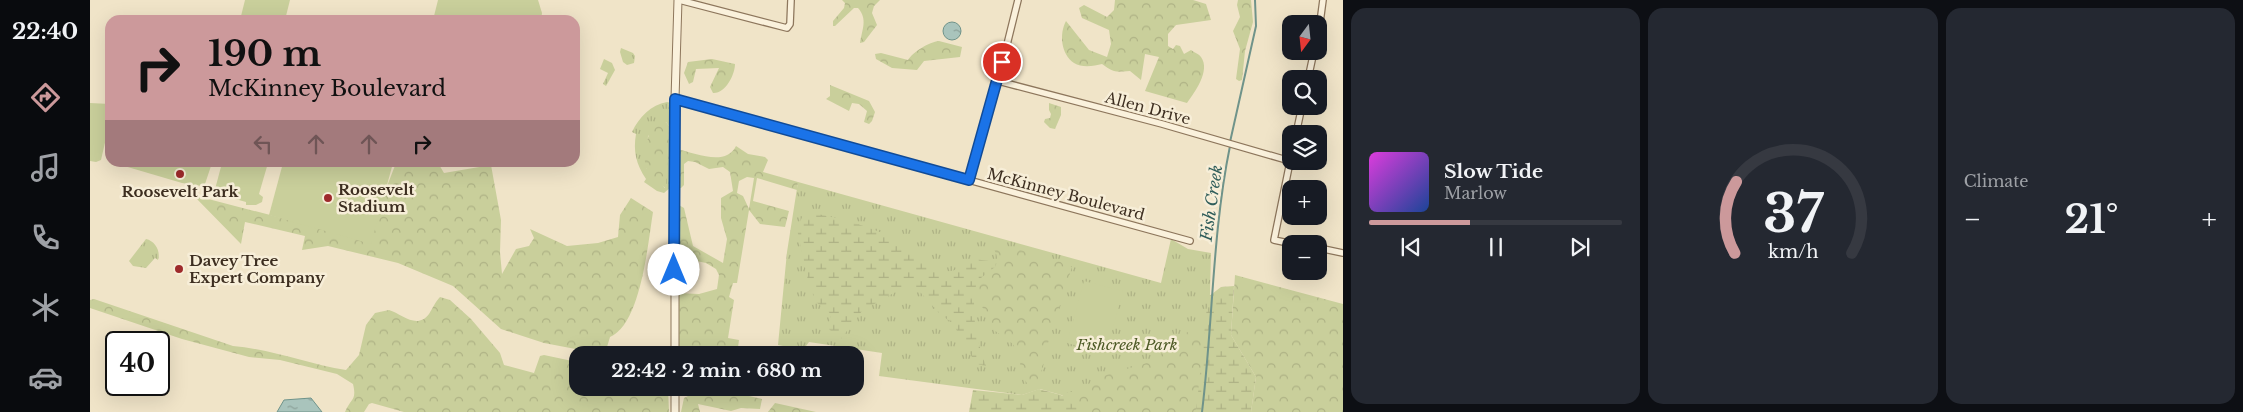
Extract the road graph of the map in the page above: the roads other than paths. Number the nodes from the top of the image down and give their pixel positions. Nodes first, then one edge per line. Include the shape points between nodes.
1 (678, 0) edge
2 (791, 0) edge
3 (1018, 0) edge
4 (1323, 0) edge
5 (1321, 15) edge
6 (998, 80) junction
7 (675, 99) junction
8 (1282, 157) edge
9 (1289, 170) edge
10 (969, 180) junction
11 (1190, 241) dead end
12 (1282, 242) edge
13 (1327, 250) edge
14 (1343, 253) edge
15 (675, 346) edge
16 (675, 396) edge
17 (675, 412) edge

1 - 2 street via 787,28
1 - 7 street
3 - 6 street
4 - 5 street
6 - 8 street, Allen Drive
6 - 10 street
7 - 10 street, McKinney Boulevard
7 - 15 street
9 - 12 street via 1274,240
10 - 11 street, McKinney Boulevard
13 - 14 street
16 - 17 street

